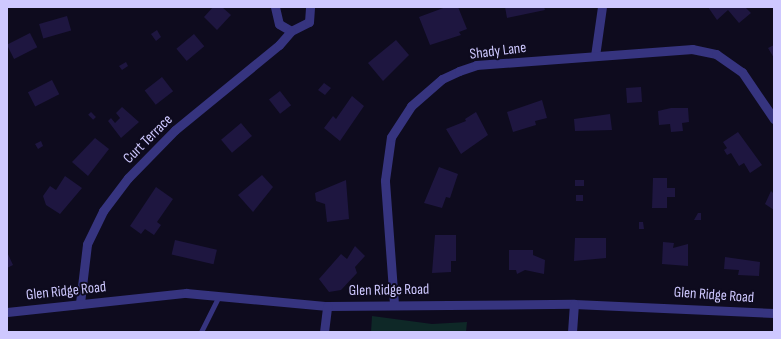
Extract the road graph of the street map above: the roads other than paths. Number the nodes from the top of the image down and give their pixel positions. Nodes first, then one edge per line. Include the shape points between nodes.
1 (275, 7) edge
2 (310, 7) edge
3 (602, 7) edge
4 (291, 31) junction
5 (595, 56) junction
6 (774, 120) edge
7 (219, 296) junction
8 (80, 303) junction
9 (394, 304) junction
10 (574, 304) junction
11 (326, 306) junction
12 (7, 312) edge
13 (774, 313) edge
14 (201, 332) edge
15 (324, 332) edge
16 (572, 332) edge

1 - 4 street via 279,24
2 - 4 street, Curt Terrace via 309,22
3 - 5 street
4 - 8 street, Curt Terrace via 279,45 175,130 124,183 103,211 87,244
5 - 6 street, Shady Lane via 672,48 716,54 742,72
5 - 9 street, Shady Lane via 476,66 459,71 427,91 400,119 391,137 385,180
7 - 8 street, Glen Ridge Road via 186,293
7 - 11 street, Glen Ridge Road
7 - 14 lane
8 - 12 street, Glen Ridge Road
9 - 10 street, Glen Ridge Road
9 - 11 street, Glen Ridge Road
10 - 13 street, Glen Ridge Road
10 - 16 street
11 - 15 street

